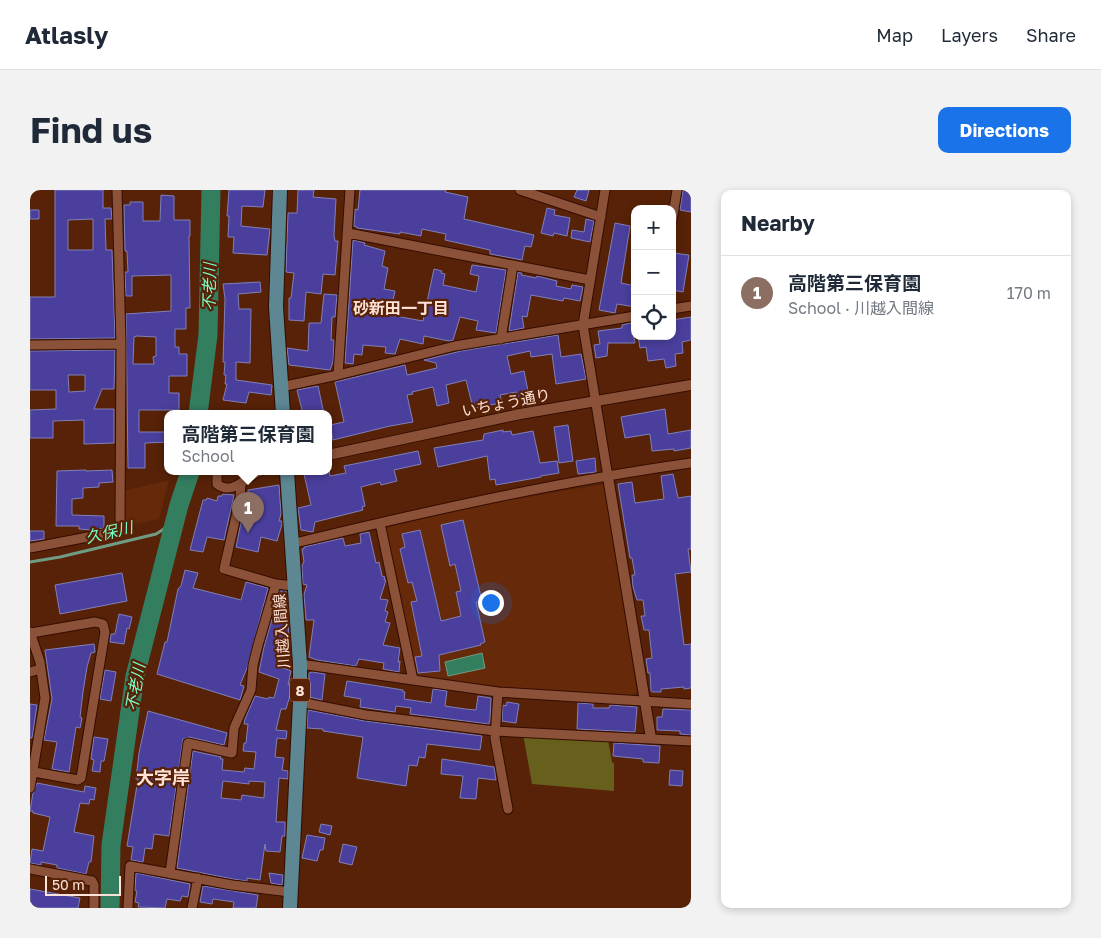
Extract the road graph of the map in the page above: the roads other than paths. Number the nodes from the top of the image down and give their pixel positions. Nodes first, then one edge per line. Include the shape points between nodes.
1 (117, 190) edge
2 (280, 190) edge
3 (350, 190) edge
4 (520, 190) edge
5 (606, 190) edge
6 (678, 190) edge
7 (675, 205) edge
8 (601, 217) junction
9 (348, 232) junction
10 (513, 265) junction
11 (590, 280) junction
12 (691, 306) edge
13 (676, 308) edge
14 (631, 317) edge
15 (583, 325) junction
16 (501, 339) junction
17 (121, 344) junction
18 (30, 345) edge
19 (338, 375) junction
20 (691, 385) edge
21 (281, 387) junction
22 (596, 401) junction
23 (283, 410) edge
24 (332, 454) edge
25 (691, 463) edge
26 (218, 475) edge
27 (252, 475) edge
28 (287, 475) edge
29 (608, 477) junction
30 (241, 484) junction
31 (380, 523) junction
32 (291, 544) junction
33 (30, 548) edge
34 (276, 584) junction
35 (294, 586) junction
36 (30, 632) edge
37 (300, 664) junction
38 (41, 669) junction
39 (30, 672) edge
40 (413, 680) junction
41 (498, 692) junction
42 (645, 701) junction
43 (300, 702) junction
44 (691, 704) edge
45 (495, 731) junction
46 (651, 738) junction
47 (691, 741) edge
48 (32, 774) edge
49 (30, 788) edge
50 (508, 809) dead end
51 (30, 869) edge
52 (170, 873) junction
53 (198, 878) junction
54 (290, 892) junction
55 (94, 908) edge
56 (128, 908) edge
57 (192, 908) edge
58 (290, 908) edge

1 - 17 street
2 - 21 main road via 276,307
3 - 9 street
4 - 8 street
5 - 8 street
6 - 7 street
8 - 11 street
9 - 10 street
9 - 19 street
10 - 11 street
10 - 16 street
11 - 15 street
12 - 13 street
14 - 15 street
15 - 16 street
15 - 22 street
16 - 19 street via 455,346
17 - 18 street
17 - 33 street via 118,528 114,532
19 - 21 street
20 - 22 street, いちょう通り
21 - 23 main road
22 - 24 street, いちょう通り
22 - 29 street
25 - 29 street
26 - 30 street via 219,486 227,488
27 - 30 street
28 - 32 main road, 川越入間線 / 8
29 - 31 street
29 - 42 street
30 - 34 street via 224,569
31 - 32 street
31 - 40 street
32 - 35 main road, 川越入間線 / 8
34 - 35 street
34 - 52 street via 253,665 251,690 234,728 232,753 188,743
35 - 37 main road, 川越入間線 / 8
36 - 38 street
36 - 48 street via 95,622 104,624 105,632 81,778
37 - 40 street
37 - 43 main road, 川越入間線 / 8
38 - 39 street
38 - 48 street via 45,698
40 - 41 street
41 - 42 street
41 - 45 street
42 - 44 street
42 - 46 street
43 - 45 street
43 - 54 main road, 川越入間線 / 8
45 - 46 street
45 - 50 street
46 - 47 street
48 - 49 street
51 - 55 street via 92,881
52 - 53 street
52 - 56 street via 130,866
53 - 54 street
53 - 57 street
54 - 58 main road, 川越入間線 / 8

